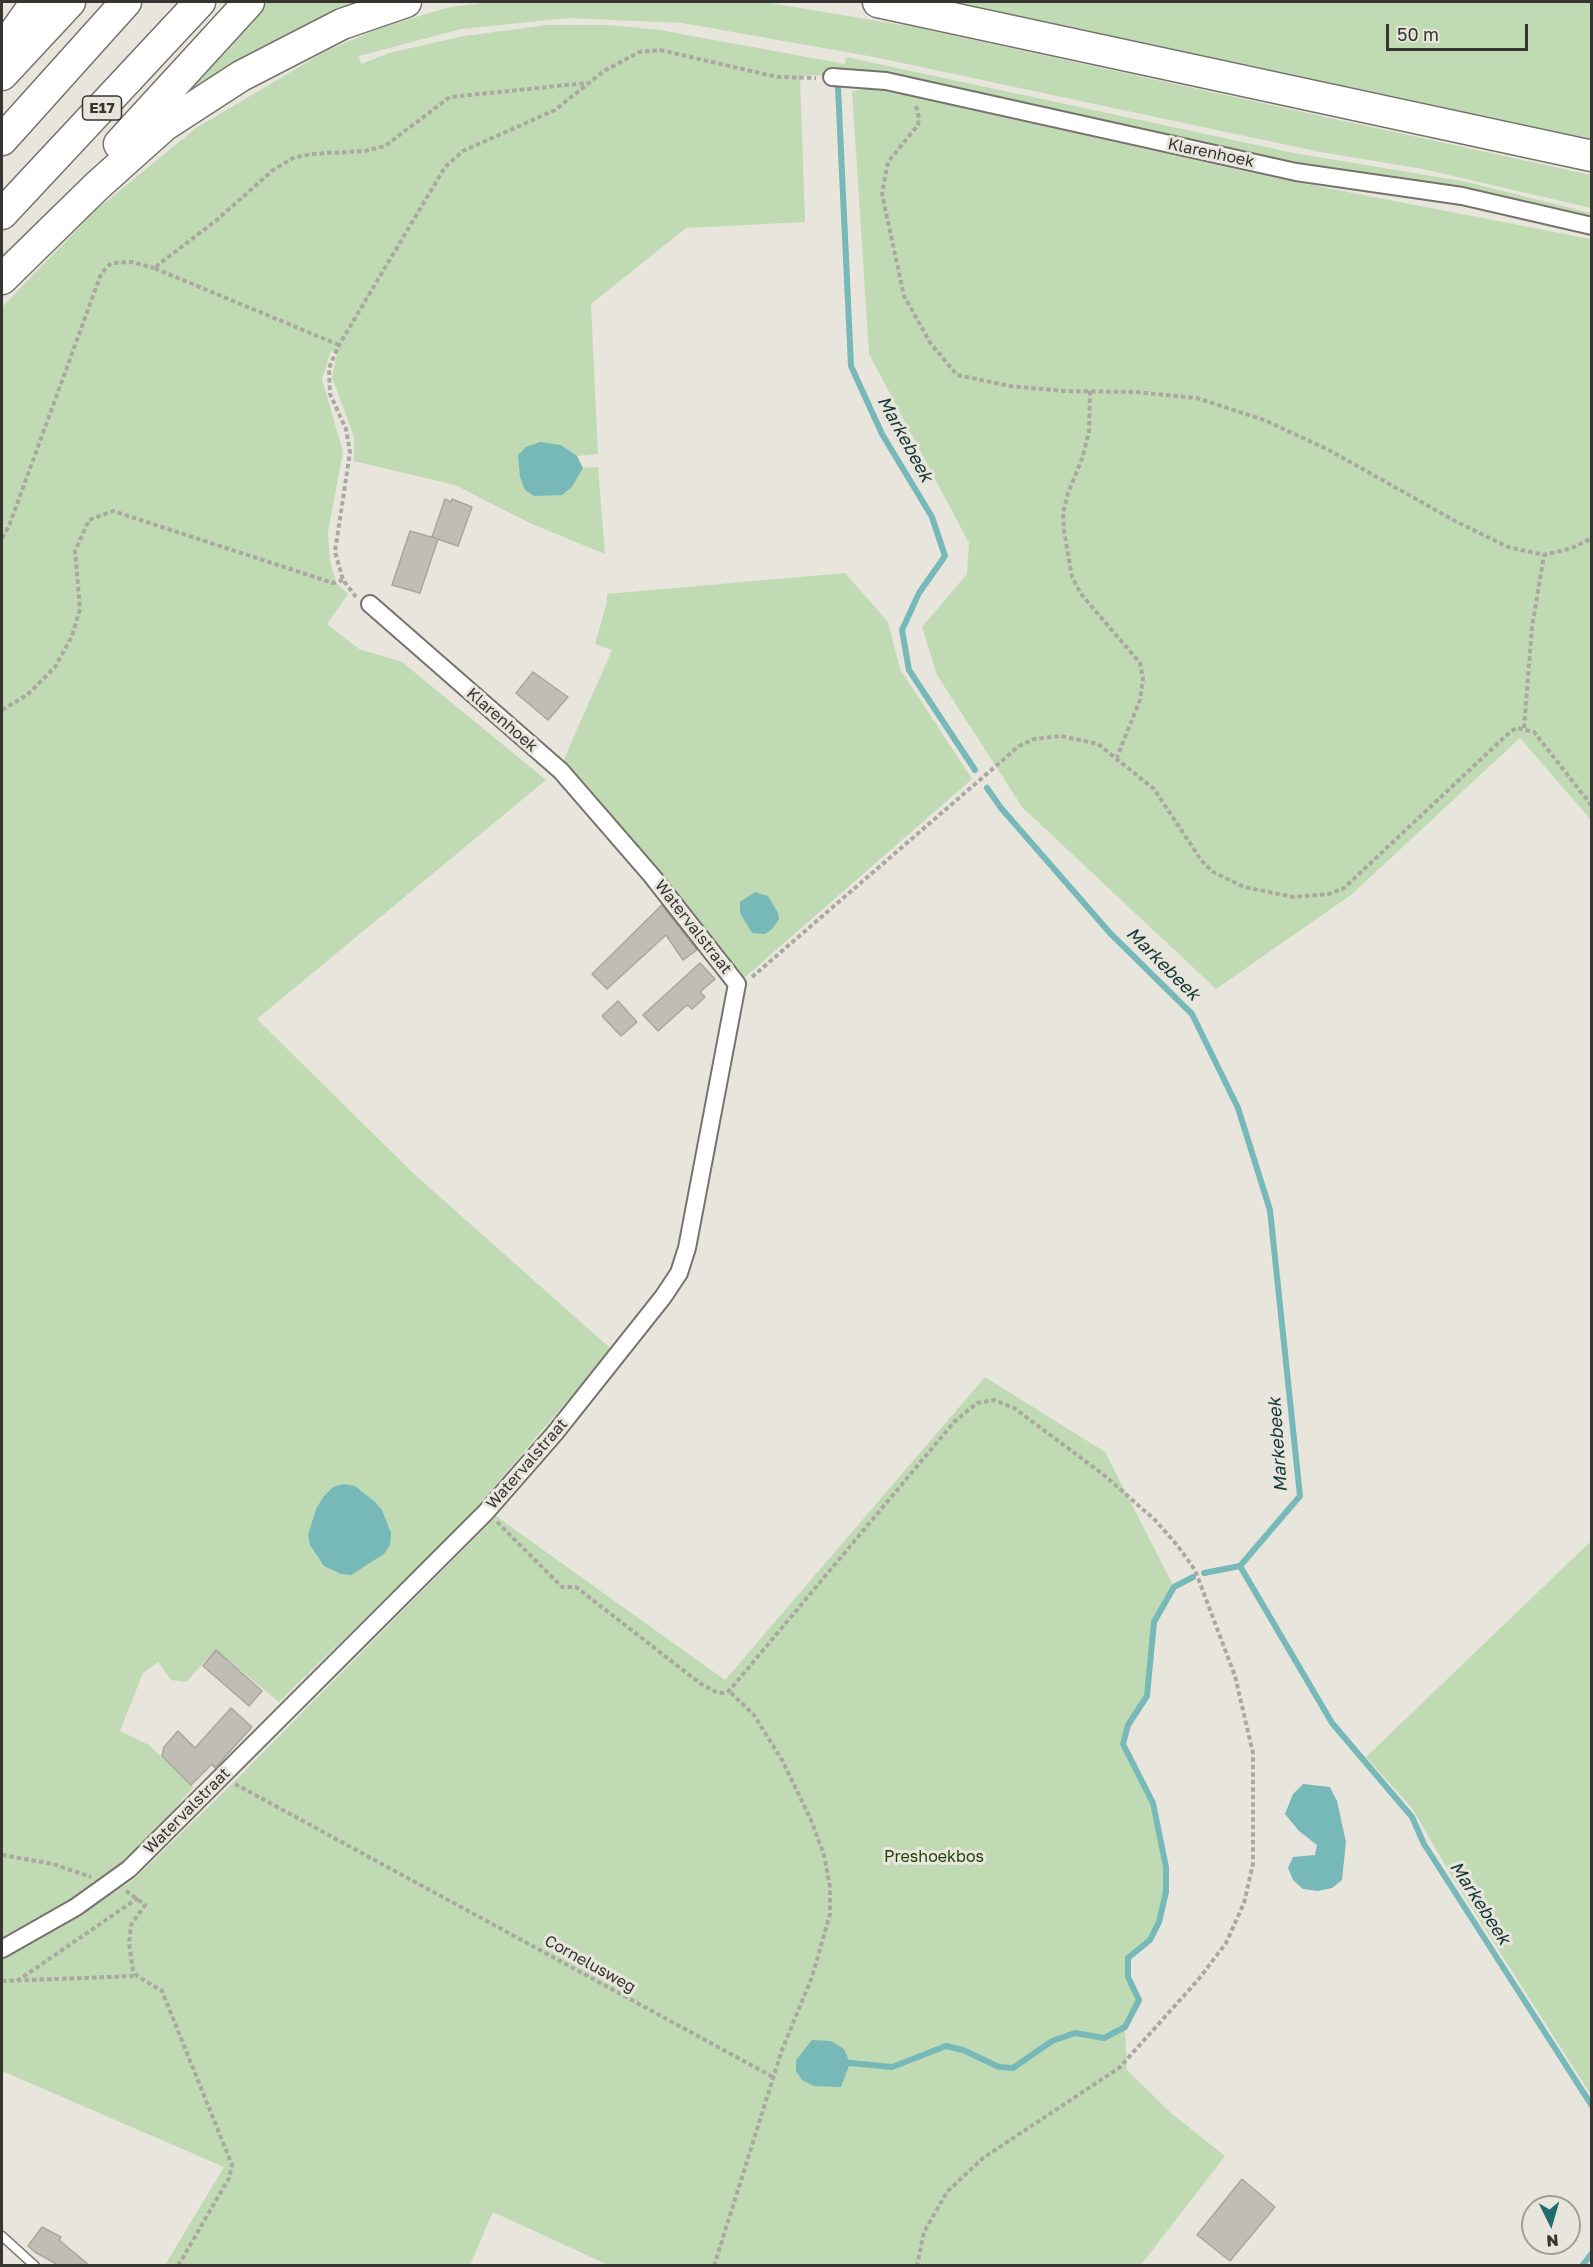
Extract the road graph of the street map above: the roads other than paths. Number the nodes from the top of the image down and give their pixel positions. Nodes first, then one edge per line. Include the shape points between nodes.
1 (36, 2) edge
2 (70, 2) edge
3 (126, 2) edge
4 (200, 2) edge
5 (249, 2) edge
6 (406, 2) edge
7 (878, 2) edge
8 (2, 50) edge
9 (2, 75) edge
10 (832, 77) road end
11 (2, 140) edge
12 (1592, 156) edge
13 (2, 214) edge
14 (1592, 226) edge
15 (2, 272) edge
16 (2, 279) edge
17 (370, 604) dead end
18 (625, 844) joint
19 (2, 1949) edge
20 (2, 2236) edge
21 (34, 2265) edge

1 - 8 highway
2 - 9 highway
3 - 11 highway
4 - 13 highway, E17
5 - 15 highway
6 - 16 highway via 322,34 241,76 164,126
7 - 12 highway
10 - 14 street, Klarenhoek via 896,83 1296,172 1462,196
17 - 18 street, Klarenhoek via 561,771
18 - 19 street, Watervalstraat via 737,984 679,1273 555,1433 486,1512 221,1777 110,1885
20 - 21 lane

